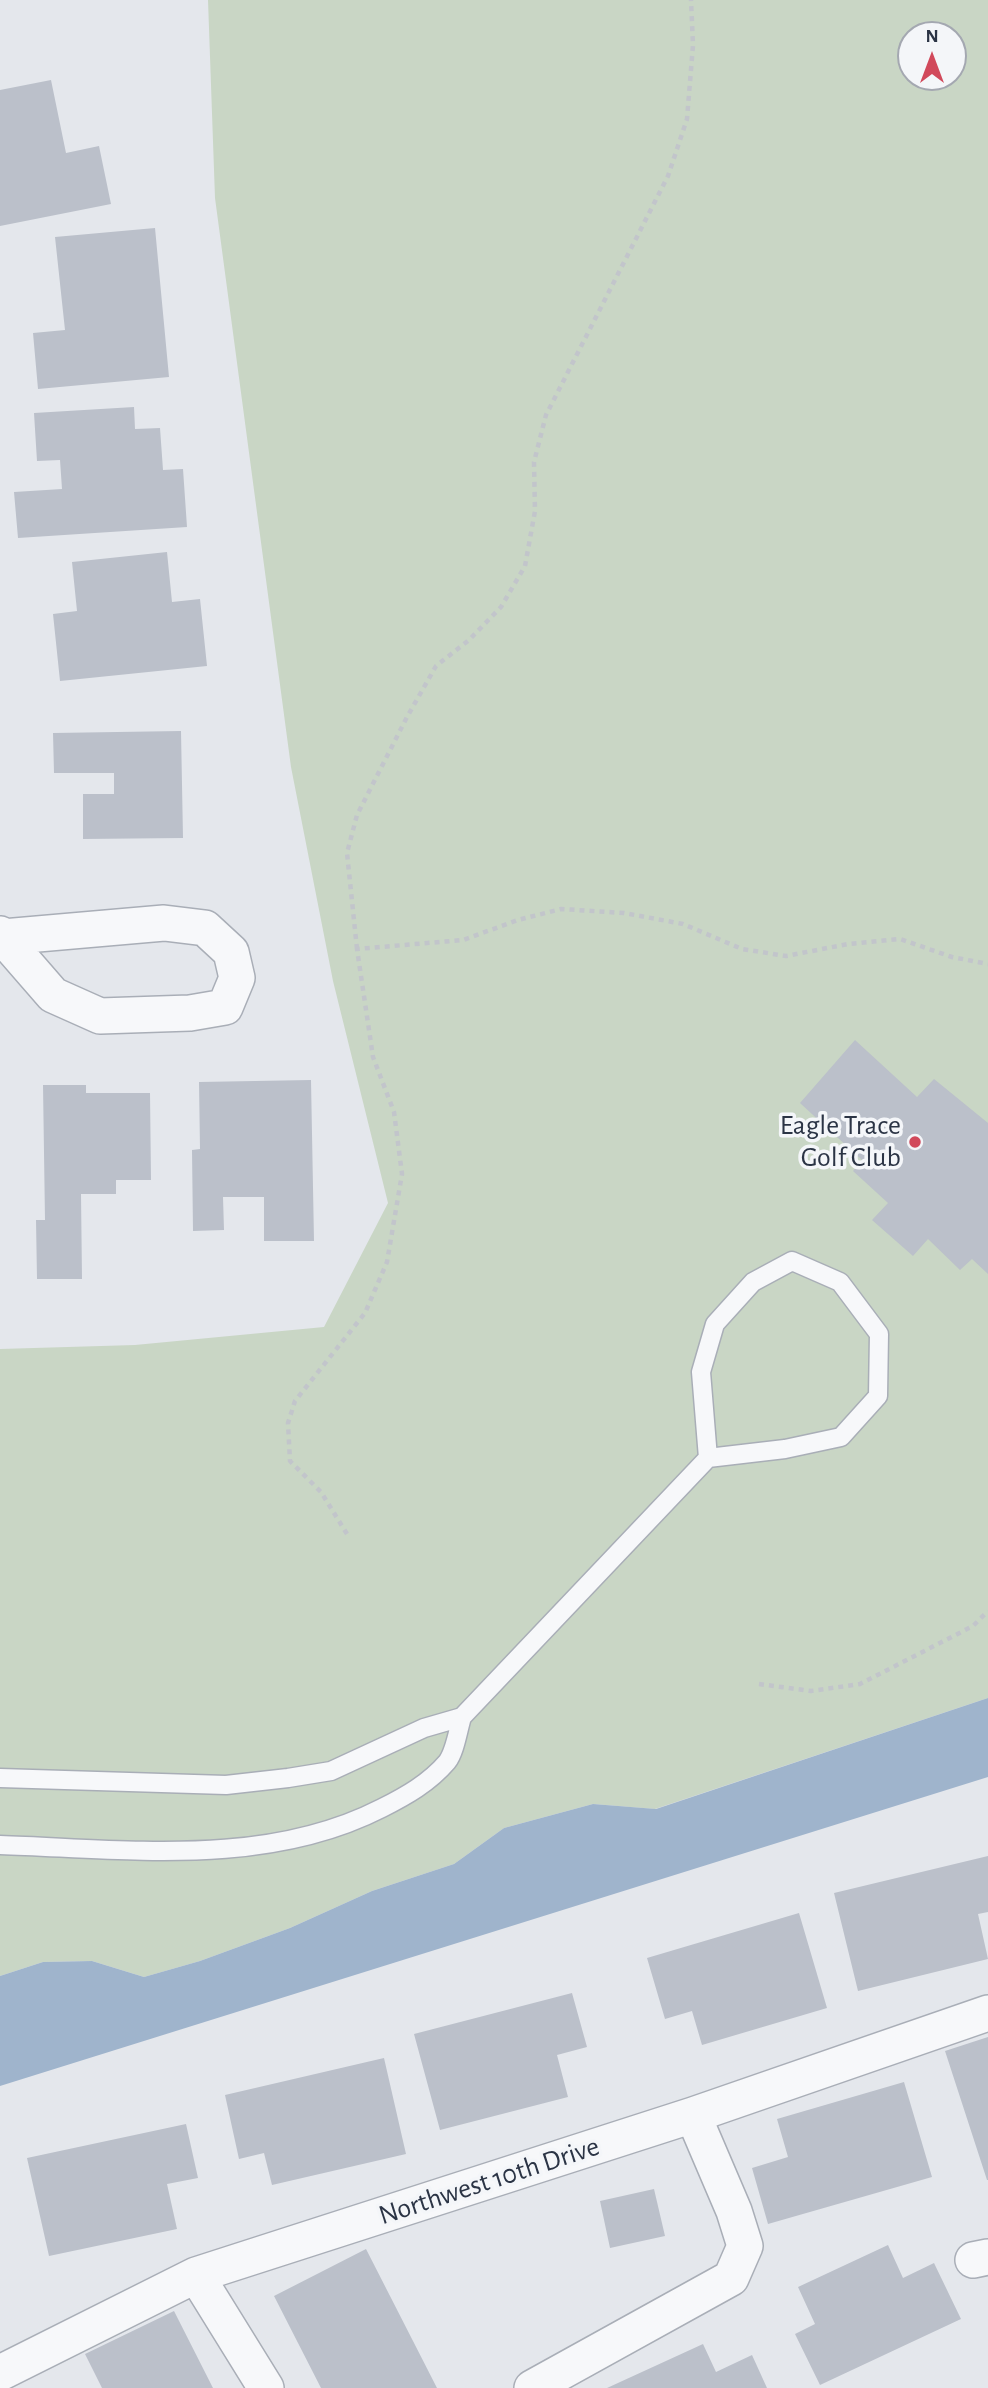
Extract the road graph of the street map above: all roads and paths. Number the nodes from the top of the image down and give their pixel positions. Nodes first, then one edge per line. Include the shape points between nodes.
1 (691, 0) edge
2 (2, 936) edge
3 (356, 949) junction
4 (988, 964) edge
5 (708, 1458) junction
6 (347, 1534) dead end
7 (988, 1611) edge
8 (758, 1684) dead end
9 (462, 1717) junction
10 (0, 1778) edge
11 (0, 1844) edge
12 (988, 2013) edge
13 (693, 2115) junction
14 (196, 2275) junction
15 (0, 2373) edge
16 (266, 2388) edge
17 (532, 2388) edge

1 - 3 path via 693,45 687,119 668,176 546,415 534,462 535,511 525,566 501,607 436,666 357,815 347,853
2 - 2 street via 164,923 205,928 231,952 237,978 225,1007 100,1016 53,995
3 - 4 path via 463,940 561,909 624,913 683,924 742,949 786,956 900,939
3 - 6 path via 373,1057 394,1112 402,1174 387,1262 365,1313 295,1401 288,1423 290,1461 321,1492
5 - 5 lane via 841,1437 878,1396 879,1334 840,1282 792,1261 752,1282 715,1324 701,1372
5 - 9 lane
7 - 8 path via 973,1626 860,1684 811,1690
9 - 10 lane via 424,1728 331,1771 288,1778 226,1785
9 - 11 lane via 449,1760 415,1792 358,1821 301,1838 241,1848 179,1851
12 - 13 street, Northwest 10th Drive
13 - 14 street, Northwest 10th Drive
13 - 17 street via 746,2246 731,2278
14 - 15 street, Northwest 10th Drive
14 - 16 street

